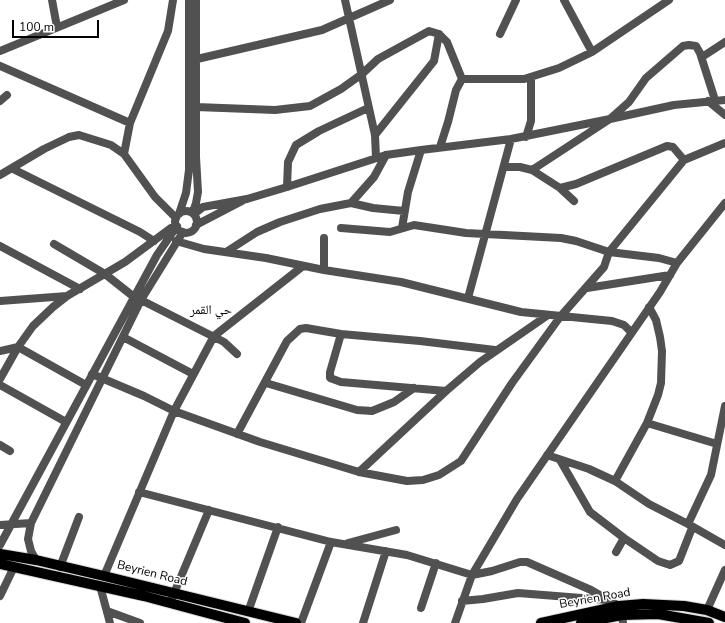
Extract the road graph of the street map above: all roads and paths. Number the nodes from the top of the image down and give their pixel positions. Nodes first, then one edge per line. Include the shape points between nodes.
1 (52, 0) edge
2 (124, 0) edge
3 (173, 0) edge
4 (188, 0) edge
5 (196, 0) edge
6 (345, 0) edge
7 (390, 0) edge
8 (516, 0) edge
9 (564, 0) edge
10 (668, 0) edge
11 (372, 4) edge
12 (349, 18) junction
13 (57, 27) junction
14 (439, 34) junction
15 (500, 34) dead end
16 (725, 42) edge
17 (0, 51) edge
18 (592, 52) junction
19 (702, 57) junction
20 (197, 59) junction
21 (0, 66) edge
22 (362, 74) junction
23 (531, 77) junction
24 (462, 79) junction
25 (7, 95) dead end
26 (712, 100) junction
27 (725, 100) edge
28 (0, 101) edge
29 (196, 107) junction
30 (368, 108) junction
31 (725, 115) edge
32 (610, 119) junction
33 (130, 123) junction
34 (375, 135) junction
35 (526, 137) junction
36 (511, 139) junction
37 (725, 143) edge
38 (440, 147) junction
39 (421, 150) junction
40 (124, 154) junction
41 (386, 155) junction
42 (376, 158) junction
43 (684, 160) junction
44 (505, 167) junction
45 (13, 169) junction
46 (532, 170) junction
47 (0, 176) edge
48 (287, 188) junction
49 (560, 188) junction
50 (246, 199) junction
51 (574, 200) dead end
52 (351, 203) junction
53 (725, 203) edge
54 (404, 211) junction
55 (193, 213) junction
56 (178, 223) junction
57 (196, 225) junction
58 (341, 228) dead end
59 (402, 228) junction
60 (485, 234) junction
61 (324, 238) dead end
62 (176, 241) junction
63 (154, 242) junction
64 (54, 244) dead end
65 (0, 246) edge
66 (147, 246) junction
67 (158, 252) junction
68 (226, 252) junction
69 (609, 252) junction
70 (167, 256) junction
71 (677, 262) junction
72 (303, 266) junction
73 (324, 270) junction
74 (105, 274) junction
75 (670, 275) junction
76 (587, 288) junction
77 (80, 289) junction
78 (67, 296) junction
79 (137, 298) junction
80 (468, 298) junction
81 (0, 301) edge
82 (649, 307) junction
83 (548, 316) junction
84 (560, 317) junction
85 (631, 332) junction
86 (341, 334) junction
87 (214, 336) junction
88 (123, 337) junction
89 (18, 347) junction
90 (495, 350) junction
91 (0, 351) edge
92 (237, 354) dead end
93 (92, 374) junction
94 (192, 374) junction
95 (0, 379) edge
96 (101, 379) junction
97 (266, 383) junction
98 (0, 384) edge
99 (86, 385) junction
100 (414, 388) junction
101 (446, 391) junction
102 (725, 406) edge
103 (174, 411) junction
104 (66, 422) junction
105 (647, 423) junction
106 (237, 434) junction
107 (717, 444) junction
108 (0, 445) edge
109 (10, 451) dead end
110 (547, 455) junction
111 (560, 460) junction
112 (359, 472) junction
113 (615, 482) junction
114 (139, 492) junction
115 (209, 510) junction
116 (79, 517) dead end
117 (31, 523) junction
118 (12, 525) junction
119 (0, 526) edge
120 (690, 526) junction
121 (278, 527) junction
122 (396, 530) dead end
123 (624, 538) junction
124 (331, 542) junction
125 (346, 544) junction
126 (0, 545) edge
127 (725, 545) edge
128 (386, 551) junction
129 (616, 552) dead end
130 (0, 554) edge
131 (36, 560) junction
132 (436, 563) junction
133 (0, 564) edge
134 (14, 567) junction
135 (60, 567) junction
136 (725, 570) edge
137 (472, 574) junction
138 (104, 576) junction
139 (100, 586) junction
140 (173, 593) junction
141 (0, 596) edge
142 (462, 600) junction
143 (610, 600) junction
144 (170, 603) junction
145 (421, 608) dead end
146 (107, 612) junction
147 (248, 612) junction
148 (716, 613) edge
149 (621, 614) edge
150 (694, 621) edge
151 (109, 622) edge
152 (140, 623) edge
153 (245, 623) edge
154 (296, 623) edge
155 (301, 623) edge
156 (363, 623) edge
157 (455, 623) edge
158 (541, 623) edge
159 (581, 623) edge
160 (709, 623) edge

1 - 13 street
2 - 13 street
3 - 33 street via 168,31
4 - 56 street via 189,170
5 - 20 street
6 - 12 street
7 - 11 street
8 - 15 street
9 - 18 street
10 - 18 street
11 - 12 street
12 - 20 street via 309,33
12 - 22 street
13 - 17 street
14 - 22 street via 434,31 425,33 378,59
14 - 24 street via 447,42
14 - 34 street via 434,61
16 - 19 street
18 - 23 street via 559,68
19 - 26 street
19 - 32 street via 696,46 683,46 646,78 629,102
20 - 29 street
21 - 33 street
22 - 29 street via 310,106 275,110
22 - 30 street
23 - 24 street via 508,80
23 - 35 street via 531,121
24 - 38 street via 456,90
25 - 28 street
26 - 27 street
26 - 31 street
26 - 32 street via 674,105
29 - 55 street via 198,192
30 - 34 street
30 - 48 street via 296,145 288,162
32 - 35 street
32 - 46 street
33 - 40 street
34 - 42 street
35 - 36 street
36 - 38 street
36 - 44 street
37 - 43 street
38 - 39 street
39 - 41 street
39 - 54 street
40 - 45 street via 111,145 79,135 44,148
40 - 56 street via 154,197
41 - 42 street
41 - 52 street via 374,177
42 - 48 street
43 - 49 street via 673,147 667,146 576,184
43 - 69 street
44 - 46 street
44 - 60 street
45 - 47 street
45 - 63 street via 140,232
46 - 49 street
48 - 50 street
49 - 51 street
50 - 55 street via 211,205
50 - 57 street
52 - 54 street
52 - 68 street via 320,209 280,222 257,232
53 - 71 street
54 - 59 street
55 - 56 street via 185,211
55 - 57 street
56 - 57 street via 191,231
56 - 62 street
56 - 63 street
56 - 67 street
58 - 59 street via 390,232
59 - 60 street via 414,225
60 - 69 street via 568,239
60 - 80 street
61 - 73 street
62 - 68 street
62 - 70 street
63 - 66 street
64 - 74 street
65 - 77 street
66 - 67 street
66 - 74 street
67 - 70 street
67 - 79 street
68 - 72 street
69 - 71 street
69 - 76 street via 604,267
70 - 79 street
71 - 75 street
72 - 73 street
72 - 87 street
73 - 80 street via 401,282
74 - 77 street
74 - 79 street
75 - 76 street
75 - 82 street
76 - 84 street
77 - 78 street
78 - 81 street
78 - 89 street via 33,326
79 - 87 street
79 - 88 street
79 - 93 street
80 - 83 street via 521,312
82 - 85 street
82 - 105 street via 658,327 662,365 658,395
83 - 84 street
83 - 90 street
84 - 85 street via 612,321 624,325
84 - 112 street via 512,383 467,453 453,466 439,475 423,480 407,481
85 - 110 street
86 - 90 street via 420,340
86 - 97 street via 306,328 297,331 287,341
86 - 100 street via 330,378 341,382
87 - 92 street
87 - 94 street
88 - 94 street
88 - 96 street
89 - 91 street
89 - 95 street
89 - 99 street
90 - 101 street
93 - 96 street
93 - 99 street
94 - 103 street
96 - 103 street
96 - 117 street
97 - 100 street via 357,410 372,411 394,402
97 - 106 street
98 - 104 street
99 - 104 street
100 - 101 street
101 - 112 street
102 - 107 street
103 - 106 street
103 - 114 street
104 - 118 street
105 - 107 street
105 - 113 street
106 - 112 street
107 - 120 street via 711,475
108 - 109 street
110 - 111 street
110 - 137 street via 494,535
111 - 113 street via 589,469
111 - 123 street via 590,512
113 - 120 street
114 - 115 street
114 - 138 street
115 - 121 street
115 - 140 street
116 - 135 street
117 - 118 street
117 - 131 street via 28,539
118 - 119 street
118 - 126 street
120 - 123 street via 682,558 676,564 658,561
120 - 127 street
121 - 124 street
121 - 147 street
122 - 125 street
123 - 129 street
124 - 125 street
124 - 155 street
125 - 128 street
128 - 132 street
128 - 156 street
130 - 131 main road, Beyrien Road
131 - 135 main road, Beyrien Road
132 - 137 street
132 - 145 street
133 - 134 main road, Beyrien Road
134 - 139 main road, Beyrien Road
134 - 141 street
135 - 138 main road, Beyrien Road
136 - 148 street via 713,600
137 - 142 street
137 - 143 street via 524,562
138 - 140 main road, Beyrien Road
139 - 144 main road, Beyrien Road
139 - 146 street
140 - 144 street
140 - 147 main road, Beyrien Road
142 - 143 street via 483,600 518,593
142 - 157 street
143 - 149 street
144 - 153 main road, Beyrien Road
146 - 151 street
146 - 152 street
147 - 154 main road, Beyrien Road
148 - 149 main road, Beyrien Road via 666,604
149 - 150 main road, Beyrien Road via 658,614
149 - 158 main road, Beyrien Road
149 - 159 main road, Beyrien Road
150 - 160 main road, Beyrien Road

